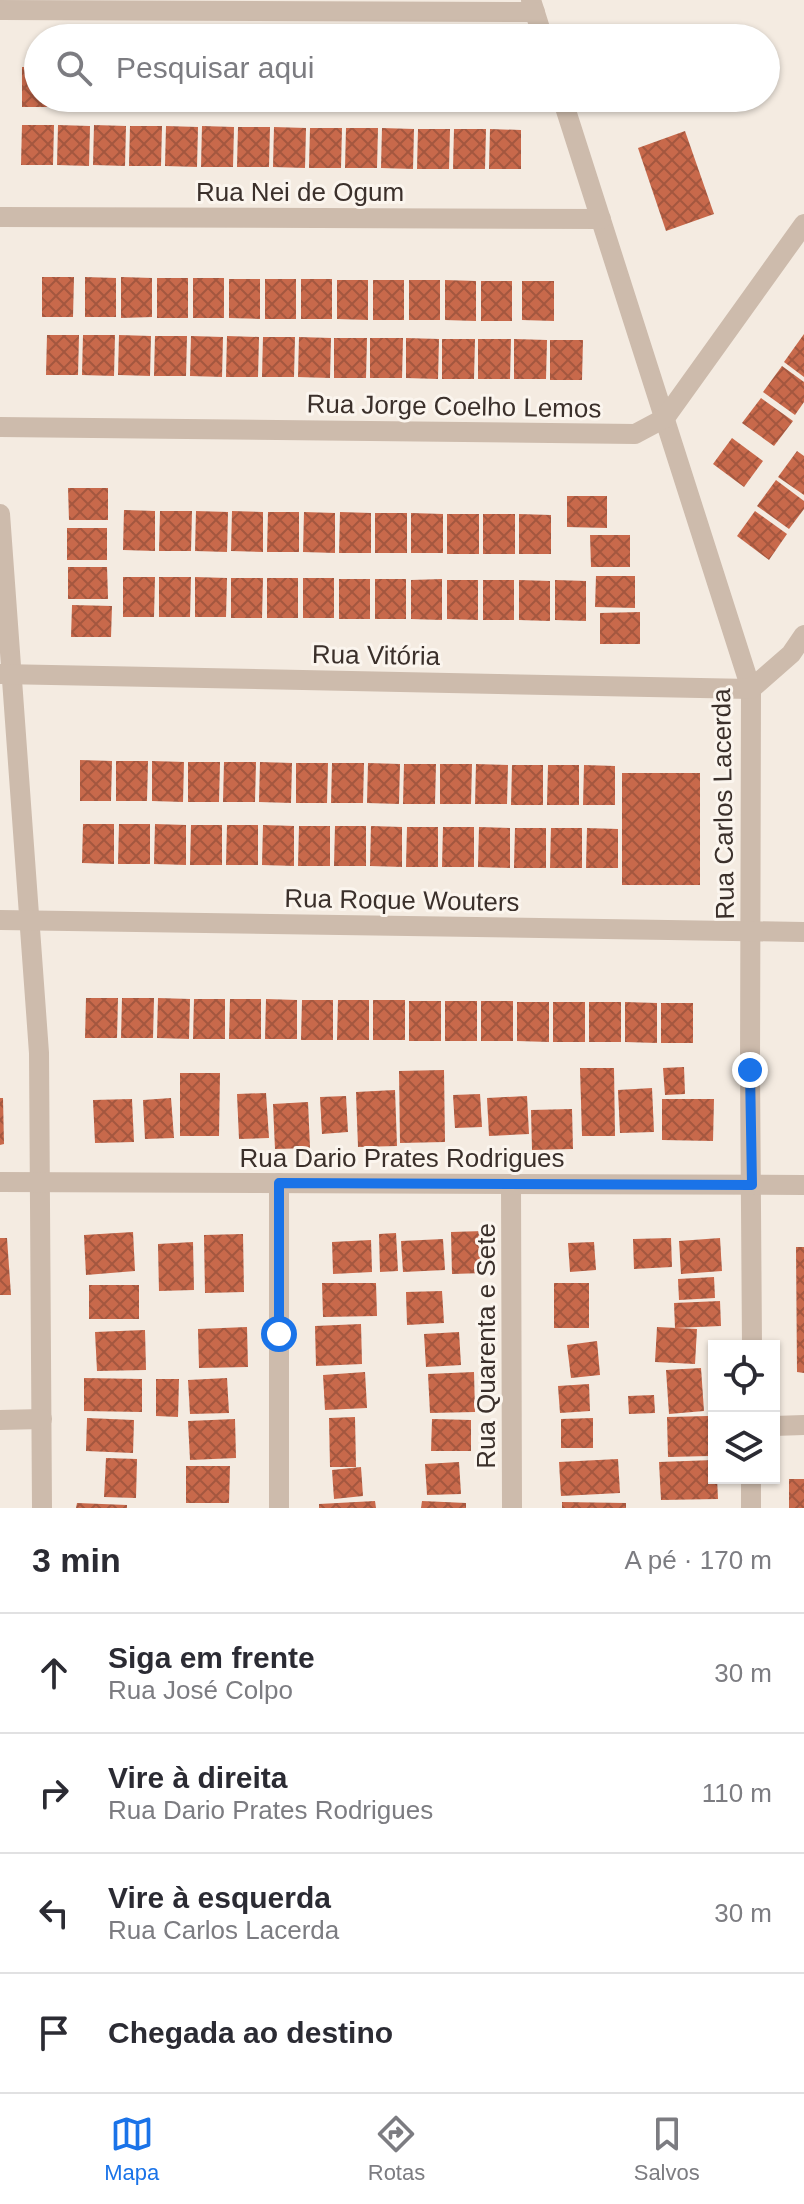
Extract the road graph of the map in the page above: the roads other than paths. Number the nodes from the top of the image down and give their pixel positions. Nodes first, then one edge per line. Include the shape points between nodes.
1 (533, 6) edge
2 (0, 10) edge
3 (567, 112) edge
4 (0, 217) edge
5 (601, 219) junction
6 (804, 224) edge
7 (665, 418) junction
8 (0, 427) edge
9 (0, 514) edge
10 (804, 635) edge
11 (6, 674) edge
12 (751, 689) junction
13 (0, 920) edge
14 (29, 921) junction
15 (750, 931) junction
16 (804, 932) edge
17 (0, 1182) edge
18 (40, 1182) junction
19 (279, 1183) junction
20 (511, 1184) junction
21 (752, 1185) junction
22 (804, 1185) edge
23 (752, 1340) edge
24 (42, 1419) junction
25 (0, 1420) edge
26 (804, 1425) edge
27 (780, 1426) edge
28 (751, 1484) edge
29 (42, 1508) edge
30 (279, 1508) edge
31 (512, 1508) edge
32 (751, 1508) edge

1 - 2 street
3 - 5 street, Rua Carlos Lacerda
4 - 5 street, Rua Nei de Ogum
5 - 7 street, Rua Carlos Lacerda
6 - 7 street
7 - 8 street, Rua Jorge Coelho Lemos via 635,434
7 - 12 street, Rua Carlos Lacerda
9 - 11 street
10 - 12 street via 791,654
11 - 12 street, Rua Vitória
11 - 14 street
12 - 15 street, Rua Carlos Lacerda
13 - 14 street, Rua Roque Wouters
14 - 15 street, Rua Roque Wouters
14 - 18 street via 39,1053
15 - 16 street, Rua Roque Wouters
15 - 21 street, Rua Carlos Lacerda
17 - 18 street, Rua Dario Prates Rodrigues
18 - 19 street, Rua Dario Prates Rodrigues
18 - 24 street
19 - 20 street, Rua Dario Prates Rodrigues
19 - 30 street
20 - 21 street, Rua Dario Prates Rodrigues
20 - 31 street, Rua Quarenta e Sete
21 - 22 street, Rua Dario Prates Rodrigues
21 - 23 street, Rua Carlos Lacerda
24 - 25 street
24 - 29 street
26 - 27 street
28 - 32 street

